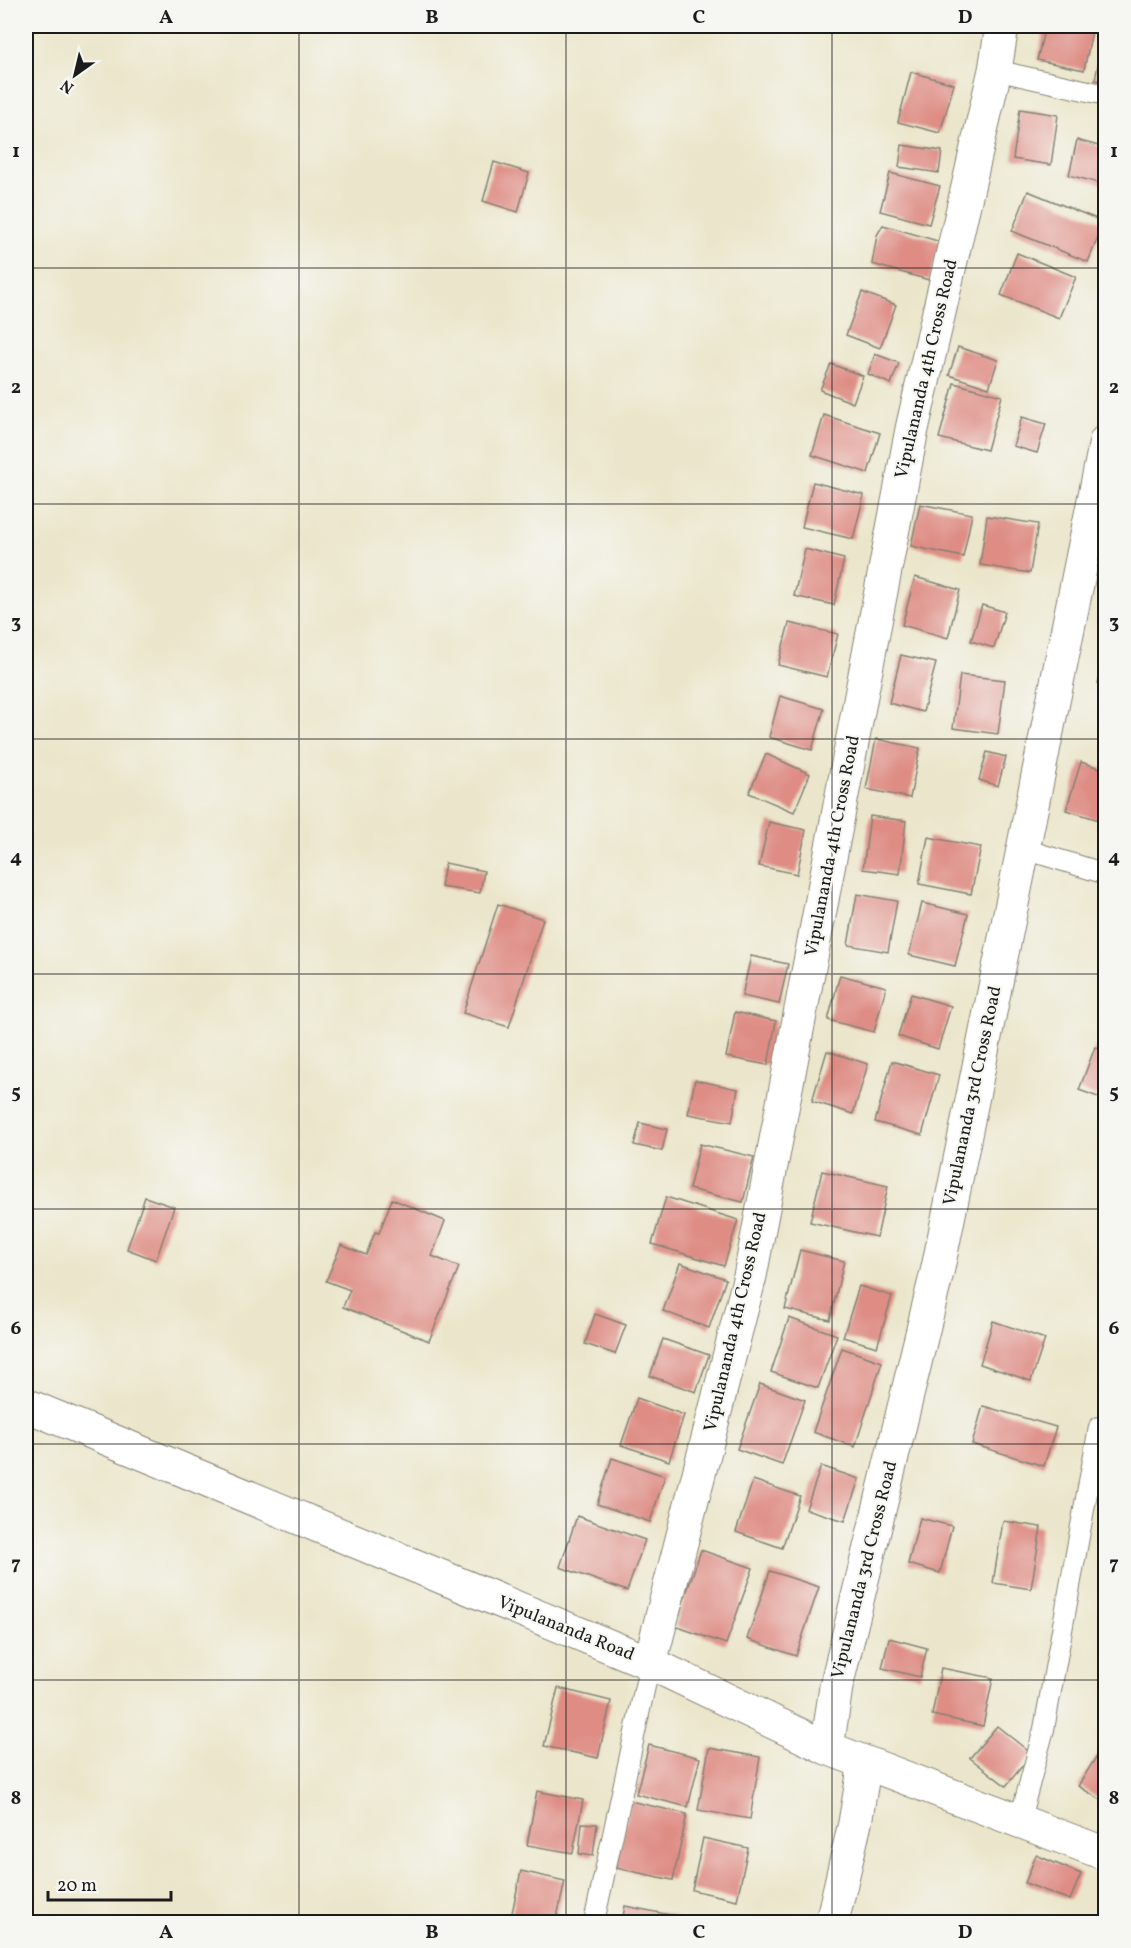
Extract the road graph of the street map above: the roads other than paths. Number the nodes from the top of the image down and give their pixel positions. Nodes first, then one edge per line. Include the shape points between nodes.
1 (1002, 26) edge
2 (995, 70) junction
3 (1106, 94) edge
4 (1106, 441) edge
5 (1024, 849) junction
6 (1106, 874) edge
7 (26, 1405) edge
8 (1099, 1427) dead end
9 (650, 1663) junction
10 (827, 1748) junction
11 (865, 1763) junction
12 (1020, 1820) junction
13 (1106, 1854) edge
14 (594, 1923) edge
15 (832, 1923) edge

1 - 2 street, Vipulananda 4th Cross Road
2 - 3 lane
2 - 9 street, Vipulananda 4th Cross Road via 912,429 750,1276
4 - 5 street, Vipulananda 3rd Cross Road
5 - 6 lane
5 - 10 street, Vipulananda 3rd Cross Road via 938,1268 836,1687
7 - 9 street, Vipulananda Road
8 - 12 lane via 1044,1729
9 - 10 street, Vipulananda Road
9 - 14 lane
10 - 11 street, Vipulananda Road
11 - 12 street, Vipulananda Road
11 - 15 street
12 - 13 street, Vipulananda Road

